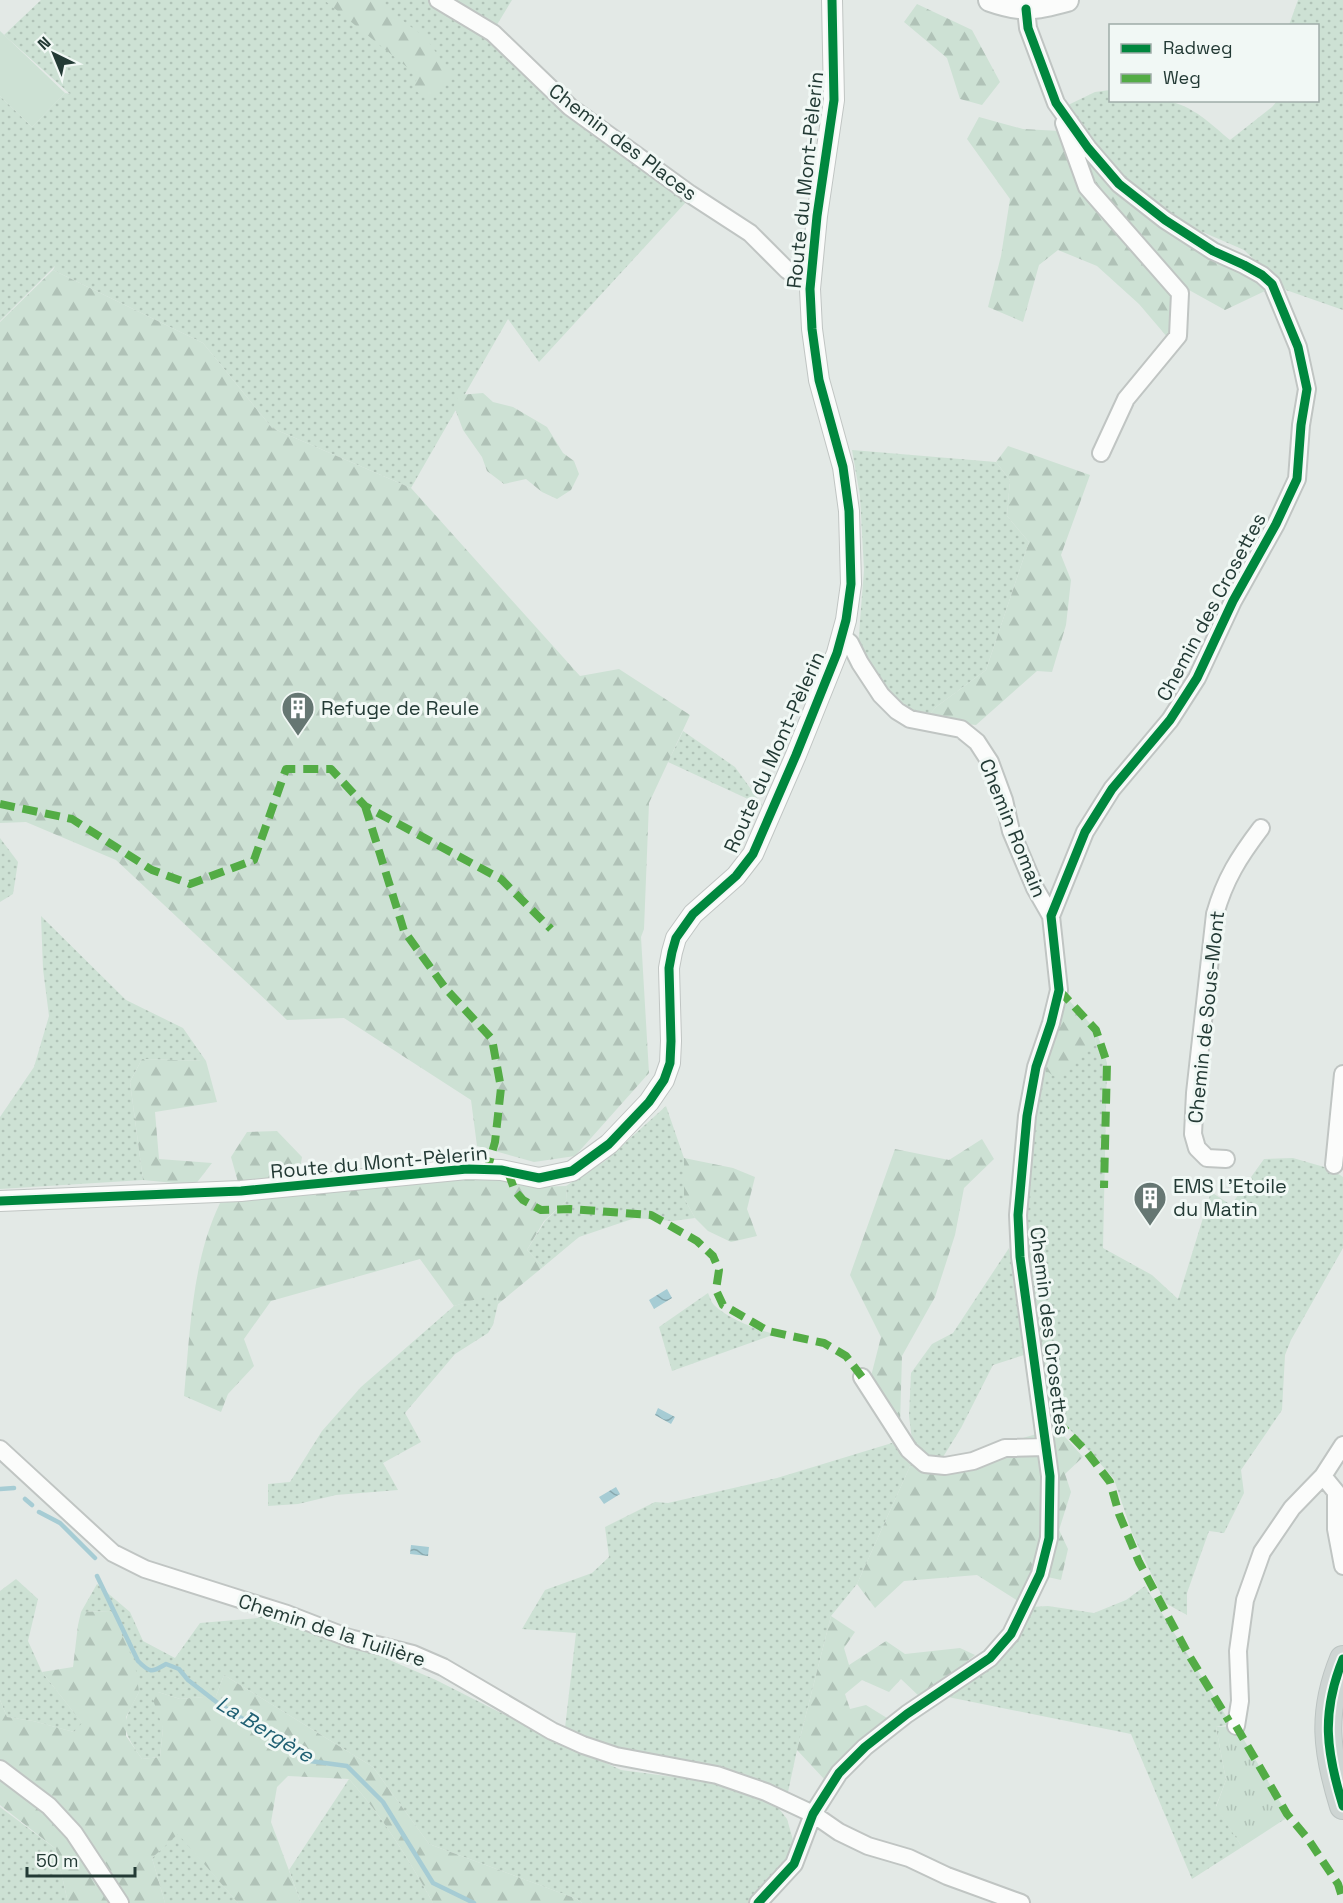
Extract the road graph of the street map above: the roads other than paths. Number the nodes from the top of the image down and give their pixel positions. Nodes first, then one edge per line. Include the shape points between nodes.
1 (438, 0) edge
2 (832, 0) edge
3 (990, 0) edge
4 (1067, 0) edge
5 (1026, 9) junction
6 (1056, 103) junction
7 (810, 282) junction
8 (1101, 453) dead end
9 (842, 636) junction
10 (1261, 828) dead end
11 (1051, 916) junction
12 (1343, 1074) edge
13 (1226, 1159) dead end
14 (1334, 1165) dead end
15 (0, 1201) edge
16 (862, 1377) dead end
17 (1343, 1445) edge
18 (1046, 1447) junction
19 (0, 1449) edge
20 (1323, 1476) junction
21 (1343, 1566) edge
22 (1343, 1659) edge
23 (1236, 1726) dead end
24 (0, 1769) edge
25 (1343, 1806) edge
26 (813, 1814) junction
27 (120, 1903) edge
28 (758, 1903) edge
29 (1021, 1903) edge

1 - 7 street, Chemin des Places via 493,33 570,107 750,233 787,270
2 - 7 street, Route du Mont-Pèlerin via 834,100
3 - 5 main road
4 - 5 main road
5 - 6 street, Chemin des Crosettes via 1028,28
6 - 8 street via 1088,187 1180,293 1178,336 1126,399
6 - 11 street, Chemin des Crosettes via 1119,184 1165,220 1272,284 1298,347 1307,389 1297,479 1276,524 1233,601 1197,678 1170,720 1112,789 1085,832
7 - 9 street, Route du Mont-Pèlerin via 822,395 849,502 851,584
9 - 11 street, Chemin Romain via 881,695 897,711 909,720 961,729 977,742 990,762 1011,831
9 - 15 street, Route du Mont-Pèlerin via 753,854 736,876 693,914 676,938 669,968 670,1063 664,1080 609,1144 572,1172 539,1178 501,1170 467,1169 241,1191
10 - 13 street, Chemin de Sous-Mont via 1223,888 1215,914 1195,1094 1193,1134 1197,1148 1207,1158
11 - 18 street, Chemin des Crosettes via 1059,990 1036,1067 1027,1116 1018,1215 1020,1257
12 - 14 street
16 - 18 street via 909,1450 925,1464 945,1466 1005,1449
17 - 20 street
18 - 26 street, Chemin des Crosettes via 1050,1476 1049,1538 1040,1574 1011,1634 990,1658 865,1747 839,1773
19 - 26 street, Chemin de la Tuilière via 113,1553 145,1569 350,1638 413,1654 584,1745 616,1756 717,1776 766,1792
20 - 21 street via 1336,1492 1336,1529
20 - 23 street via 1292,1508 1262,1552 1245,1600 1238,1650 1240,1701
22 - 25 main road via 1328,1709 1332,1772
24 - 27 street via 49,1806 74,1833
26 - 28 street, Chemin des Crosettes via 794,1864
26 - 29 street, Chemin de la Tuilière via 868,1846 909,1858

